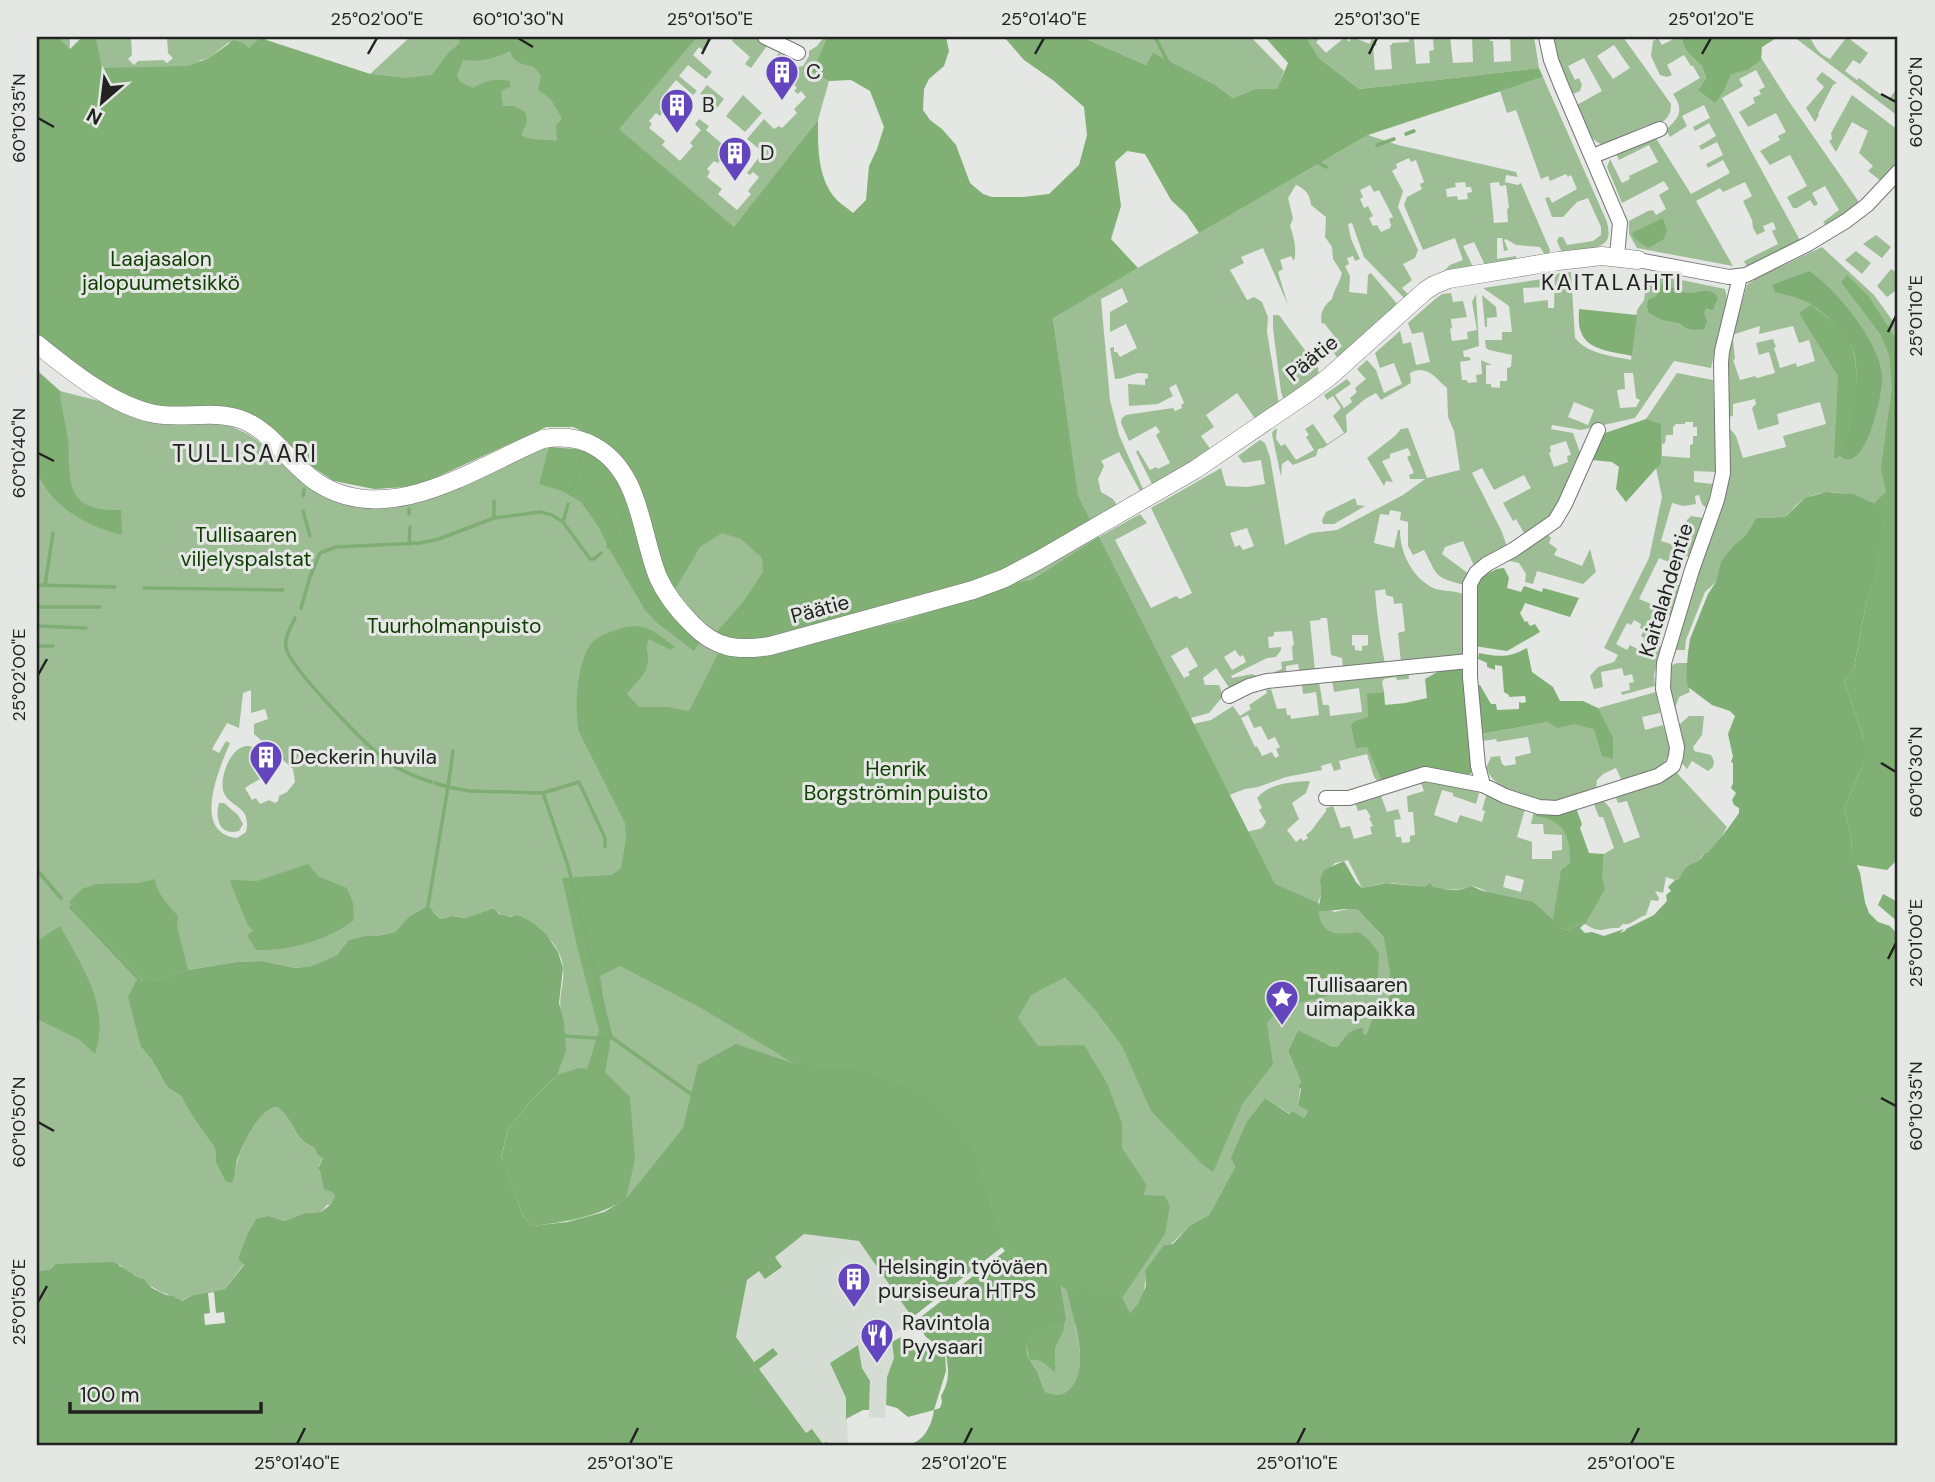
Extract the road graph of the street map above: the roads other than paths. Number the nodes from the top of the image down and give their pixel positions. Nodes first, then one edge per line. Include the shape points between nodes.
1 (765, 37) edge
2 (1546, 37) edge
3 (798, 53) dead end
4 (1660, 129) dead end
5 (1593, 156) junction
6 (1898, 172) edge
7 (1617, 256) junction
8 (1639, 260) joint
9 (1740, 277) junction
10 (37, 344) edge
11 (1598, 430) dead end
12 (1469, 661) junction
13 (1230, 696) dead end
14 (1483, 785) junction
15 (1326, 798) dead end

1 - 3 street
2 - 5 street via 1551,60
4 - 5 street
5 - 7 street via 1620,223
6 - 9 street via 1846,221
7 - 8 street, Päätie
7 - 10 street, Päätie via 1442,281 1325,380 1262,424 1196,469 1024,568 973,590 751,649 712,640 674,604 657,574 627,479 613,460 587,442 543,439 436,488 395,498 360,498 316,482 265,434 242,420 138,409 104,393
8 - 9 street, Päätie
9 - 14 street, Kaitalahdentie via 1722,351 1721,486 1664,663 1663,689 1677,747 1672,766 1658,776 1557,808 1539,807
11 - 12 street via 1555,521 1487,564 1473,578 1469,587
12 - 13 street via 1266,681
12 - 14 street
14 - 15 street via 1425,774 1349,797

